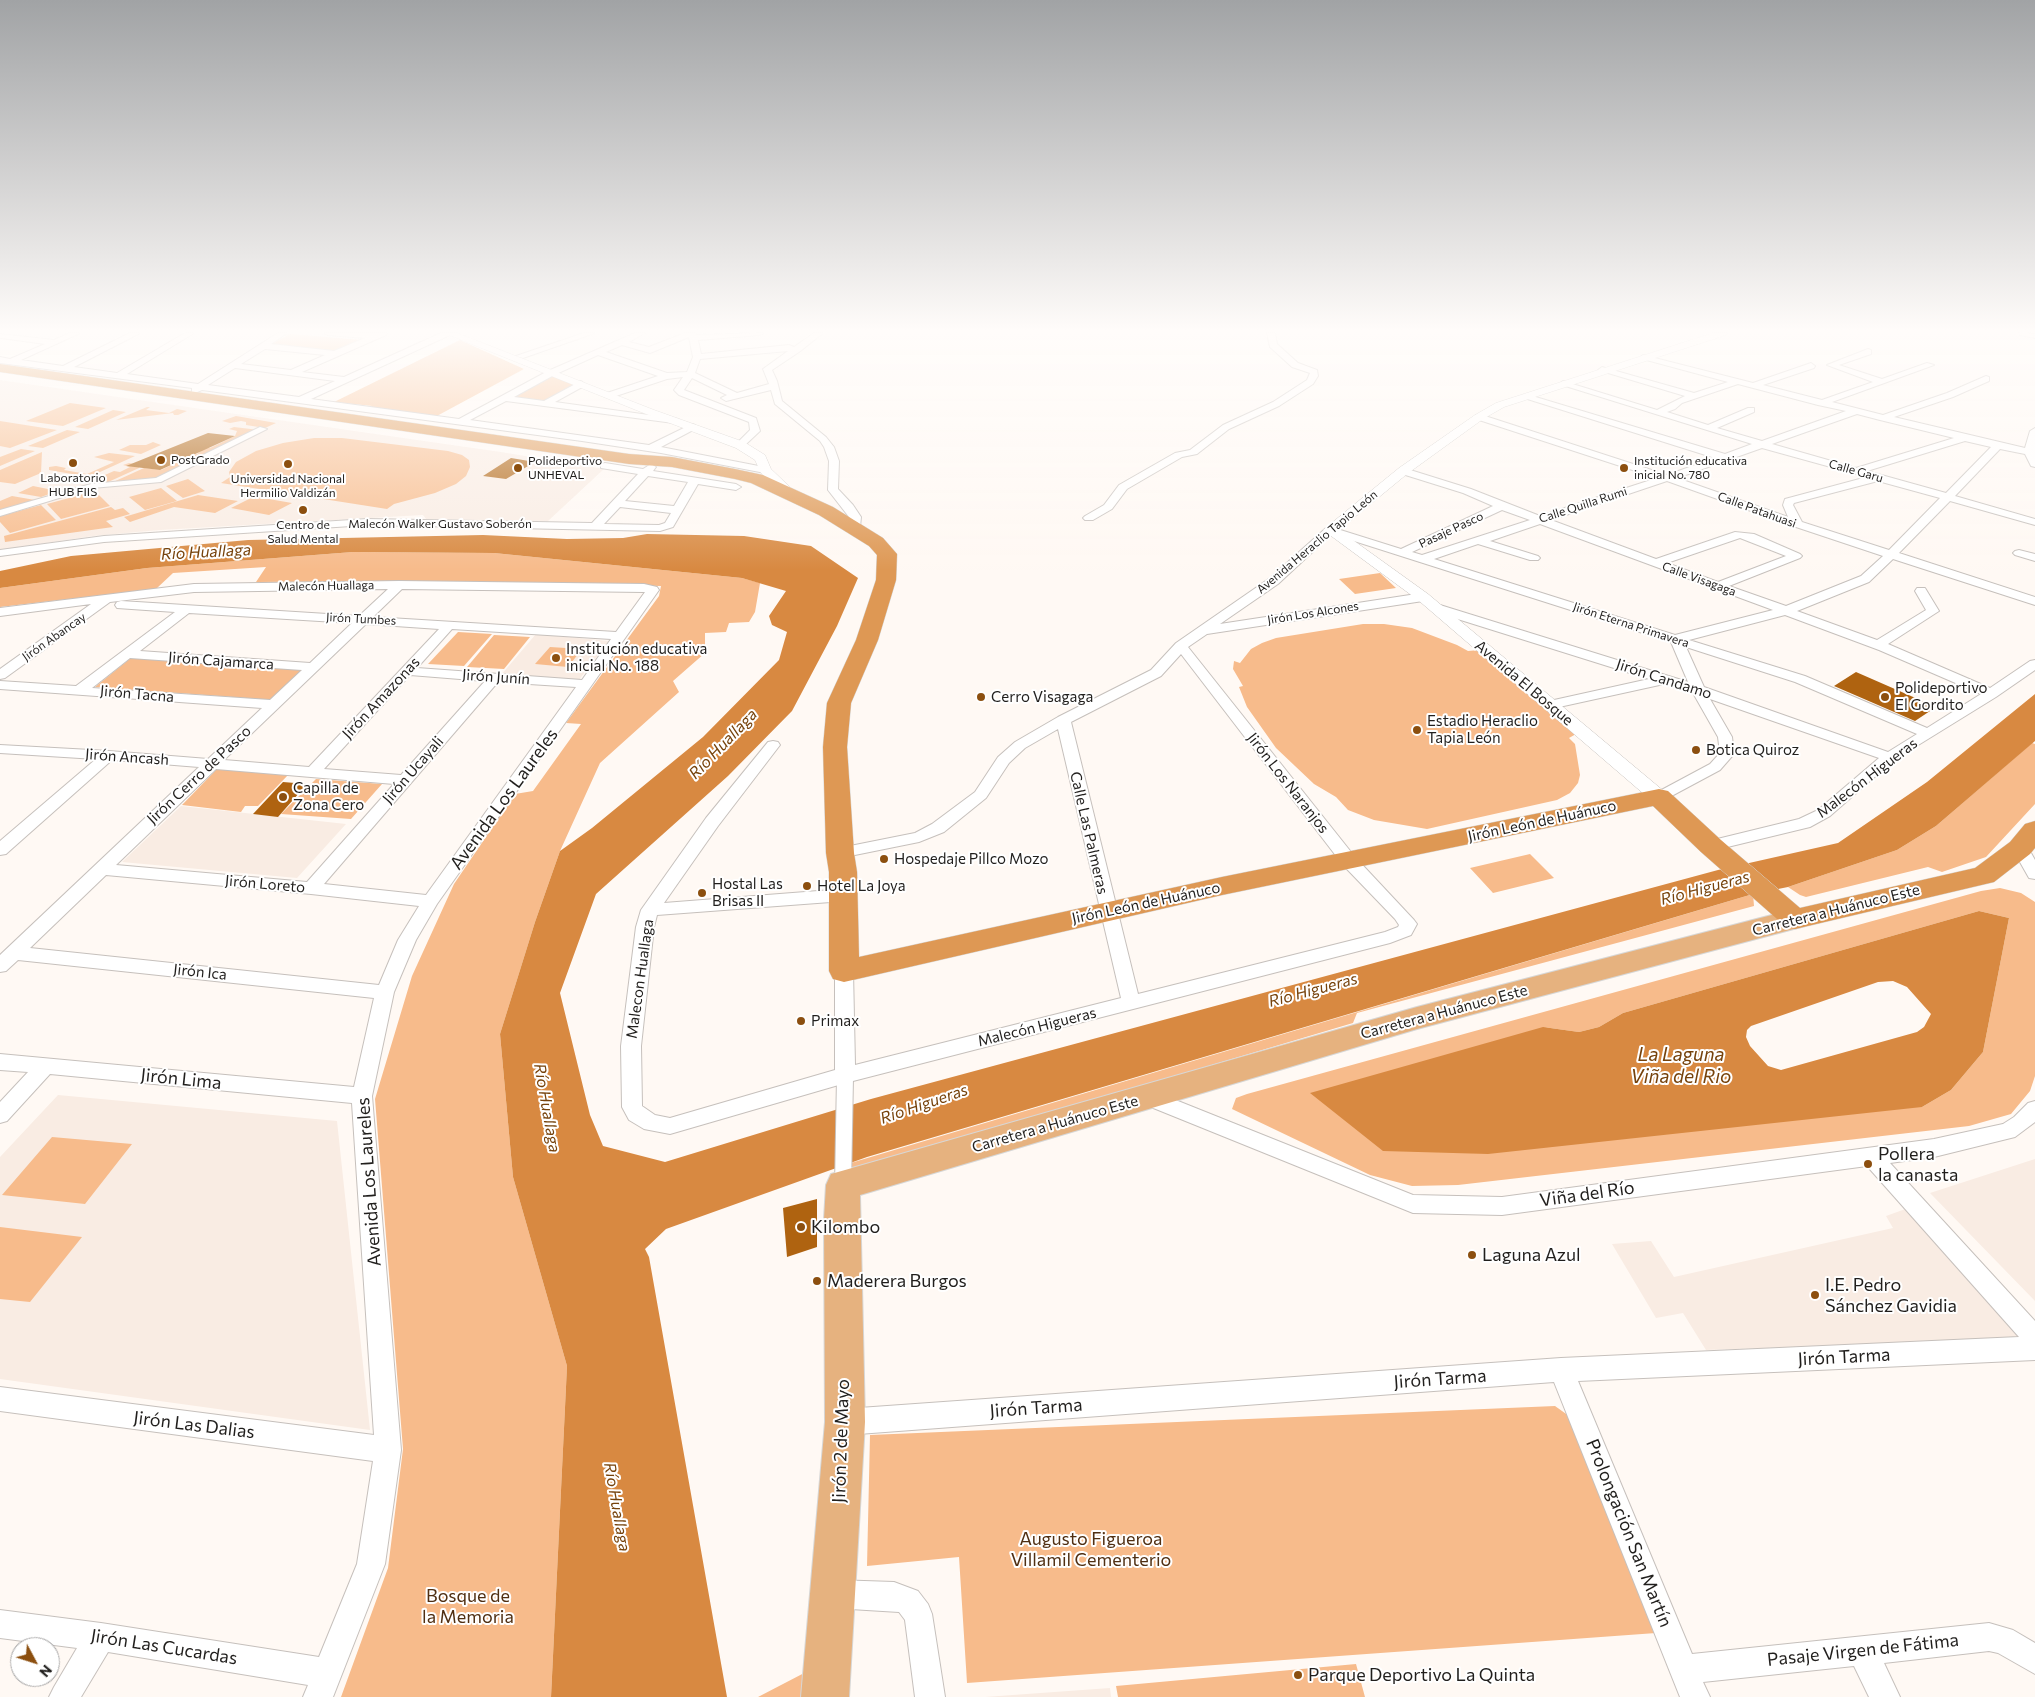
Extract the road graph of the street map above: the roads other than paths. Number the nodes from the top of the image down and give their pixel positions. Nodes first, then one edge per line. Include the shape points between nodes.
1 (310, 412) edge
2 (386, 412) edge
3 (479, 412) edge
4 (610, 412) edge
5 (652, 412) edge
6 (729, 412) edge
7 (790, 412) edge
8 (1259, 412) edge
9 (1487, 412) edge
10 (1576, 412) edge
11 (1746, 412) edge
12 (1853, 412) edge
13 (1861, 412) edge
14 (1900, 412) edge
15 (1657, 413) edge
16 (1479, 417) junction
17 (1883, 418) junction
18 (461, 422) junction
19 (678, 422) junction
20 (500, 427) junction
21 (692, 427) junction
22 (1708, 428) junction
23 (263, 430) dead end
24 (2035, 431) edge
25 (442, 432) junction
26 (483, 437) junction
27 (1964, 438) junction
28 (1761, 444) junction
29 (740, 445) junction
30 (1998, 446) junction
31 (2029, 452) junction
32 (654, 455) junction
33 (1724, 457) junction
34 (2035, 464) edge
35 (605, 466) dead end
36 (765, 470) junction
37 (1404, 471) junction
38 (1857, 471) junction
39 (644, 472) junction
40 (1878, 477) junction
41 (1667, 478) junction
42 (695, 480) junction
43 (736, 487) dead end
44 (788, 492) junction
45 (1946, 497) junction
46 (616, 503) junction
47 (1502, 506) junction
48 (677, 510) junction
49 (0, 513) edge
50 (1088, 518) dead end
51 (1538, 520) junction
52 (2035, 522) edge
53 (670, 523) joint
54 (1797, 524) junction
55 (596, 526) junction
56 (854, 528) junction
57 (1330, 530) junction
58 (1476, 540) junction
59 (0, 553) edge
60 (1401, 553) junction
61 (2019, 553) dead end
62 (1891, 555) junction
63 (1534, 558) dead end
64 (2035, 558) edge
65 (1423, 559) junction
66 (1655, 563) junction
67 (399, 585) junction
68 (1718, 586) junction
69 (653, 590) joint
70 (1921, 591) dead end
71 (2035, 600) edge
72 (105, 601) junction
73 (1430, 602) junction
74 (188, 608) junction
75 (1785, 611) junction
76 (2, 612) edge
77 (364, 619) junction
78 (450, 624) junction
79 (1203, 631) junction
80 (620, 636) junction
81 (1676, 639) junction
82 (1878, 645) junction
83 (1180, 646) junction
84 (127, 654) junction
85 (2035, 664) edge
86 (314, 667) junction
87 (406, 671) junction
88 (0, 675) edge
89 (496, 676) junction
90 (1665, 680) junction
91 (587, 684) junction
92 (0, 685) edge
93 (80, 690) junction
94 (1698, 690) junction
95 (1991, 694) junction
96 (274, 705) junction
97 (1550, 705) junction
98 (1063, 720) junction
99 (1927, 732) junction
100 (773, 745) dead end
101 (4, 753) edge
102 (109, 756) junction
103 (1889, 757) junction
104 (212, 764) junction
105 (314, 772) junction
106 (404, 780) junction
107 (1658, 797) junction
108 (2030, 836) edge
109 (0, 850) edge
110 (1717, 851) junction
111 (840, 853) junction
112 (1349, 861) junction
113 (100, 869) junction
114 (2035, 874) edge
115 (311, 888) junction
116 (844, 894) junction
117 (430, 901) junction
118 (650, 910) junction
119 (1107, 911) junction
120 (1401, 915) joint
121 (1795, 919) junction
122 (14, 953) junction
123 (0, 966) edge
124 (844, 971) junction
125 (385, 992) junction
126 (1131, 1004) junction
127 (0, 1062) edge
128 (46, 1066) junction
129 (845, 1078) junction
130 (362, 1096) junction
131 (1148, 1097) junction
132 (2035, 1109) edge
133 (0, 1115) edge
134 (651, 1124) joint
135 (1871, 1156) junction
136 (843, 1176) junction
137 (2035, 1338) edge
138 (2035, 1348) edge
139 (1561, 1370) junction
140 (0, 1399) edge
141 (845, 1422) junction
142 (388, 1450) junction
143 (832, 1594) junction
144 (0, 1624) edge
145 (101, 1637) junction
146 (1862, 1650) junction
147 (2035, 1658) edge
148 (1685, 1669) junction
149 (322, 1685) edge
150 (64, 1697) edge
151 (825, 1697) edge
152 (930, 1697) edge
153 (1695, 1697) edge
154 (1886, 1697) edge

1 - 25 highway
2 - 18 street
3 - 18 street
4 - 19 street
5 - 19 street
6 - 29 street via 754,422 755,431
7 - 56 street via 829,447 834,461 833,490 849,507 855,518
8 - 50 street via 1226,428 1193,452 1179,455 1134,480 1123,487 1108,507
9 - 16 street, Avenida Heraclio Tapio León
10 - 33 street
11 - 22 street
12 - 28 street, Calle Quilla Rumi
13 - 17 street
14 - 17 street
15 - 22 street, Calle Garu
16 - 37 street, Avenida Heraclio Tapio León
16 - 41 street, Calle Patahuasi
17 - 27 street
18 - 20 street
18 - 25 street
19 - 21 street
20 - 26 street
20 - 32 street
21 - 29 street
21 - 32 street
22 - 28 street, Calle Garu
23 - 49 street via 158,480 92,486
24 - 31 street
25 - 26 highway
26 - 32 highway via 629,459
27 - 30 street
27 - 38 street
28 - 33 street, Calle Quilla Rumi
28 - 38 street, Calle Garu
29 - 36 street via 761,458
30 - 31 street
30 - 45 street
31 - 34 street
32 - 36 street
32 - 39 street
32 - 44 highway via 757,479
33 - 41 street, Calle Quilla Rumi
35 - 39 street
36 - 44 street
37 - 47 street, Calle Visagaga
37 - 57 street, Avenida Heraclio Tapio León
38 - 40 street, Calle Garu
39 - 42 street
39 - 46 street
40 - 45 street, Calle Garu
40 - 54 street via 1789,501
41 - 51 street, Calle Quilla Rumi
41 - 54 street, Calle Patahuasi
42 - 43 street
42 - 48 street
44 - 56 highway
45 - 52 street, Calle Garu
45 - 62 street
46 - 48 street
46 - 55 street
47 - 51 street, Calle Visagaga
47 - 60 street, Pasaje Pasco
48 - 53 street
51 - 58 street, Calle Quilla Rumi
51 - 66 street, Calle Visagaga
53 - 55 street, Malecón Walker Gustavo Soberón via 660,528
54 - 62 street, Calle Patahuasi
55 - 59 street, Malecón Walker Gustavo Soberón via 367,522 104,539
56 - 111 highway via 876,542 887,554 886,580 867,640 839,703 835,747
57 - 60 street, Jirón Eterna Primavera
57 - 73 street, Avenida El Bosque
57 - 79 street, Avenida Heraclio Tapio León via 1274,580
58 - 63 street
58 - 65 street, Calle Quilla Rumi
60 - 65 street, Jirón Eterna Primavera
61 - 64 street
62 - 71 street, Calle Patahuasi
62 - 75 street via 1865,579
65 - 81 street, Jirón Eterna Primavera
66 - 68 street, Calle Visagaga
66 - 68 street via 1739,534 1796,556
67 - 69 street, Malecón Huallaga
67 - 72 street, Malecón Huallaga via 194,588
67 - 77 street, Jirón Cerro de Pasco
68 - 75 street, Calle Visagaga
69 - 80 street, Avenida Los Laureles
70 - 82 street via 1933,611
72 - 74 street, Jirón Tumbes
72 - 76 street, Malecón Huallaga
72 - 88 street, Jirón Abancay
73 - 79 street, Jirón Los Alcones
73 - 90 street, Jirón Candamo
73 - 97 street, Avenida El Bosque
74 - 77 street, Jirón Tumbes
74 - 84 street
75 - 81 street
75 - 82 street, Calle Visagaga
77 - 78 street, Jirón Tumbes
77 - 86 street, Jirón Cerro de Pasco
78 - 80 street, Jirón Tumbes
78 - 87 street, Jirón Amazonas
79 - 83 street, Avenida Heraclio Tapio León
80 - 91 street, Avenida Los Laureles
81 - 94 street, Jirón León de Huánuco
81 - 99 street, Jirón Eterna Primavera via 1800,679
82 - 95 street, Calle Visagaga
83 - 98 street, Avenida Heraclio Tapio León via 1152,676
83 - 112 street, Jirón Los Naranjos
84 - 86 street, Jirón Cajamarca
84 - 93 street
85 - 95 street, Malecón Higueras
86 - 96 street, Jirón Cerro de Pasco
87 - 89 street, Jirón Junín
87 - 105 street, Jirón Amazonas
89 - 91 street, Jirón Junín
89 - 106 street, Jirón Ucayali
90 - 94 street, Jirón Candamo
90 - 97 street
91 - 117 street, Avenida Los Laureles
92 - 93 street, Jirón Tacna
93 - 96 street, Jirón Tacna
94 - 103 street, Jirón Candamo
94 - 107 street, Jirón León de Huánuco via 1725,737 1727,754 1715,767
95 - 99 street, Malecón Higueras
96 - 104 street, Jirón Cerro de Pasco
97 - 107 street, Avenida El Bosque
98 - 111 street, Avenida Heraclio Tapio León via 1020,745 1003,760 981,795 938,828 919,837
98 - 119 street, Calle Las Palmeras
99 - 103 street, Malecón Higueras
100 - 118 street, Malecon Huallaga via 712,822
101 - 102 street, Jirón Ancash
102 - 104 street, Jirón Ancash
102 - 109 street
103 - 110 street, Malecón Higueras via 1824,813 1804,823
104 - 105 street, Jirón Ancash
104 - 113 street, Jirón Cerro de Pasco
105 - 106 street, Jirón Ancash
106 - 115 street, Jirón Ucayali
107 - 110 highway, Avenida El Bosque
107 - 112 highway, Jirón León de Huánuco
108 - 114 street
108 - 121 highway, Carretera a Huánuco Este via 1984,875
110 - 121 highway, Avenida El Bosque
111 - 116 highway
112 - 119 highway, Jirón León de Huánuco
112 - 120 street, Jirón Los Naranjos
113 - 115 street, Jirón Loreto
113 - 122 street, Jirón Cerro de Pasco
115 - 117 street, Jirón Loreto
116 - 118 street
116 - 124 highway
117 - 125 street, Avenida Los Laureles via 407,940
118 - 134 street, Malecon Huallaga via 645,927 631,1046 632,1107 636,1114
119 - 124 highway, Jirón León de Huánuco
119 - 126 street, Calle Las Palmeras
120 - 126 street, Malecón Higueras via 1408,924 1405,931 1390,937
121 - 131 main road, Carretera a Huánuco Este via 1418,1018
122 - 123 street, Jirón Cerro de Pasco
122 - 125 street, Jirón Ica
124 - 129 street
125 - 130 street, Avenida Los Laureles
126 - 129 street, Malecón Higueras
127 - 128 street, Jirón Lima
128 - 130 street, Jirón Lima
128 - 133 street
129 - 134 street, Malecón Higueras via 670,1126
129 - 136 street
130 - 142 street, Avenida Los Laureles
131 - 135 street, Viña del Río via 1413,1204 1502,1206
131 - 136 main road, Carretera a Huánuco Este
132 - 135 street, Viña del Río via 2008,1131 1934,1148
135 - 137 street
136 - 141 main road, Jirón 2 de Mayo
138 - 139 street, Jirón Tarma
139 - 141 street, Jirón Tarma
139 - 148 street, Prolongación San Martín
140 - 142 street, Jirón Las Dalias
141 - 143 main road, Jirón 2 de Mayo
142 - 149 street, Avenida Los Laureles via 371,1564
143 - 151 main road, Jirón 2 de Mayo
143 - 152 street via 894,1596 908,1601 918,1614
144 - 145 street, Jirón Las Cucardas
145 - 149 street, Jirón Las Cucardas
145 - 150 street
146 - 147 street, Pasaje Virgen de Fátima via 1989,1637 2003,1640
146 - 148 street, Pasaje Virgen de Fátima
146 - 154 street
148 - 153 street, Prolongación San Martín

